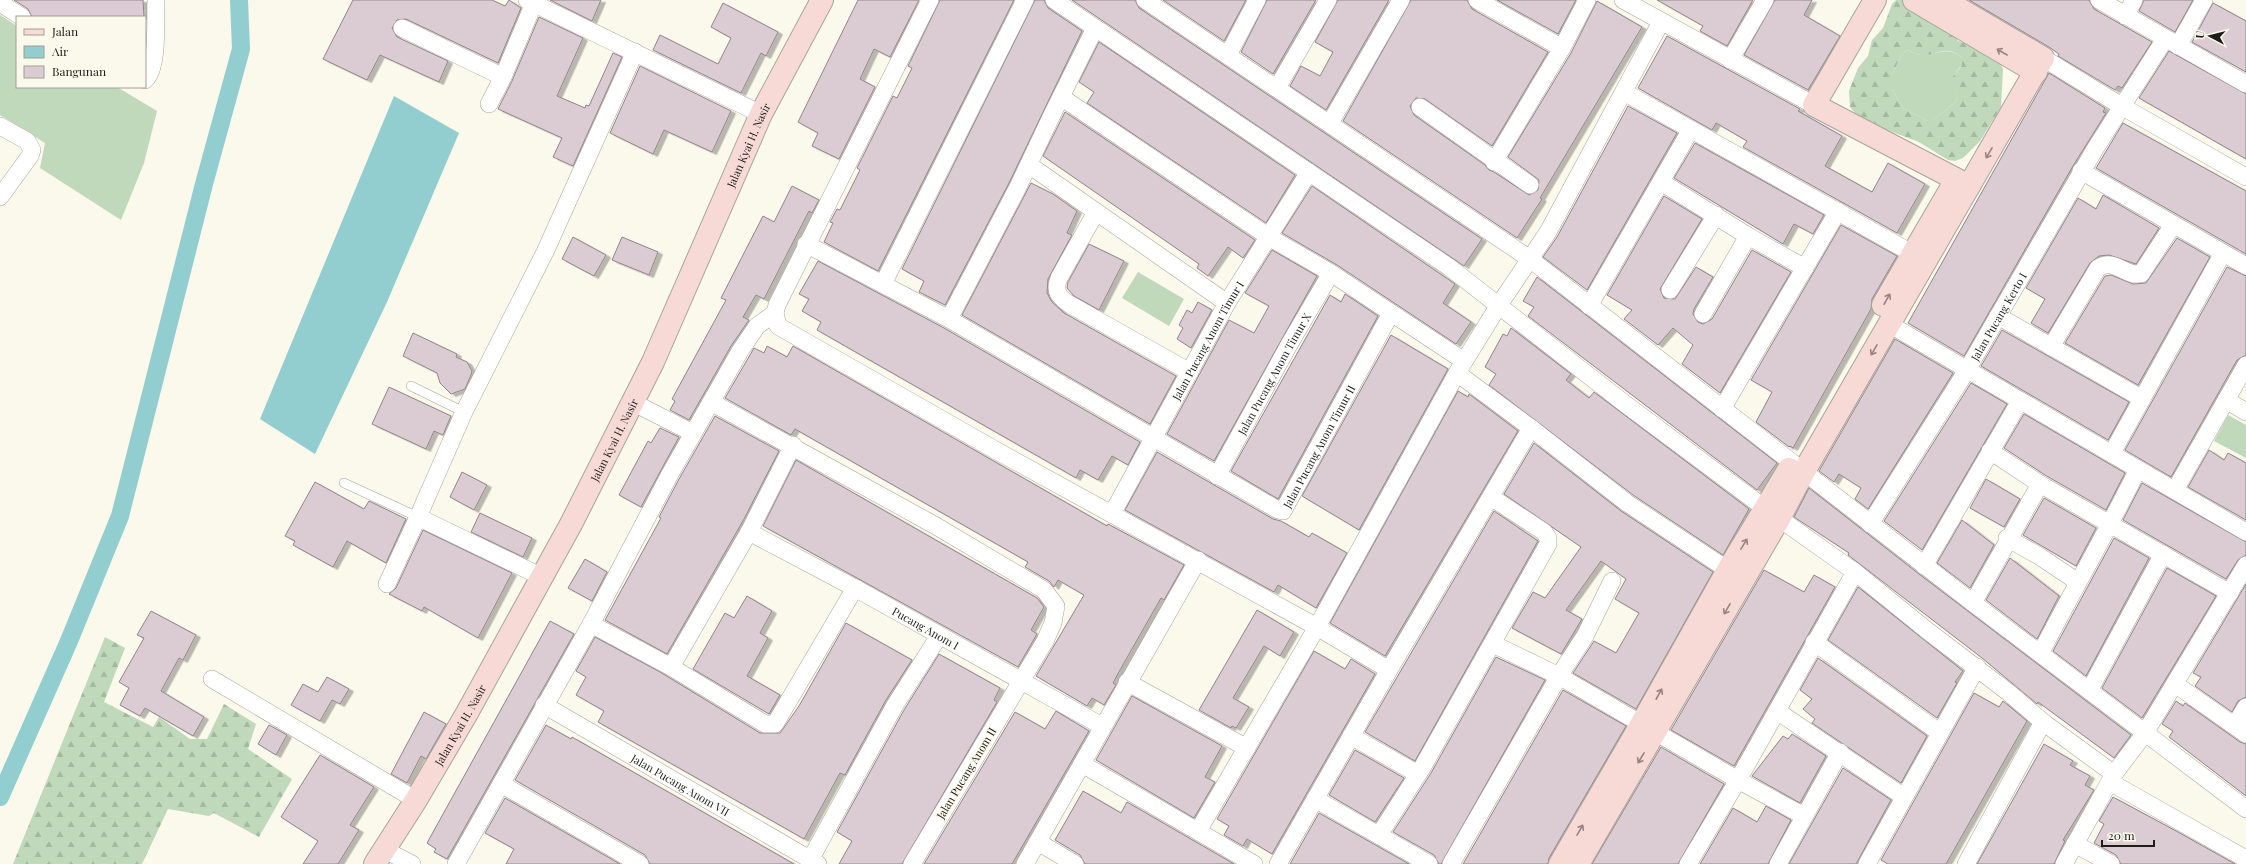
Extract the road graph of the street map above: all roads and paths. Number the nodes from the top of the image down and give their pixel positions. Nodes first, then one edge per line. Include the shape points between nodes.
1 (156, 0) edge
2 (822, 0) edge
3 (930, 0) edge
4 (1025, 0) edge
5 (1054, 0) edge
6 (1145, 0) edge
7 (1257, 0) edge
8 (1328, 0) edge
9 (1401, 0) edge
10 (1477, 0) edge
11 (1586, 0) edge
12 (1623, 0) edge
13 (1765, 0) edge
14 (1876, 0) edge
15 (1891, 0) edge
16 (1914, 0) edge
17 (1944, 0) edge
18 (2099, 0) edge
19 (2134, 0) edge
20 (2204, 0) edge
21 (531, 1) edge
22 (5, 3) edge
23 (21, 16) edge
24 (2125, 16) junction
25 (1661, 22) junction
26 (402, 28) dead end
27 (1095, 28) junction
28 (2172, 42) junction
29 (1562, 48) junction
30 (635, 52) junction
31 (1228, 54) junction
32 (1730, 60) junction
33 (2034, 62) junction
34 (502, 77) junction
35 (146, 79) edge
36 (2246, 84) edge
37 (1277, 88) junction
38 (1624, 92) junction
39 (1061, 97) junction
40 (489, 104) dead end
41 (1420, 107) dead end
42 (2123, 107) junction
43 (1820, 108) junction
44 (761, 114) junction
45 (1330, 123) junction
46 (0, 126) edge
47 (1690, 131) junction
48 (1494, 162) junction
49 (1029, 165) junction
50 (1309, 172) junction
51 (2081, 172) junction
52 (2246, 177) edge
53 (1661, 182) junction
54 (1962, 183) junction
55 (1530, 185) dead end
56 (0, 197) edge
57 (1838, 211) junction
58 (1096, 212) junction
59 (1716, 215) junction
60 (2173, 225) junction
61 (1748, 236) junction
62 (1269, 237) junction
63 (806, 244) junction
64 (2223, 252) junction
65 (1920, 257) junction
66 (1530, 259) junction
67 (2246, 266) edge
68 (1805, 268) junction
69 (1331, 273) junction
70 (883, 284) junction
71 (1670, 290) dead end
72 (1227, 303) junction
73 (1499, 305) junction
74 (1589, 306) junction
75 (775, 313) junction
76 (1391, 313) junction
77 (1702, 314) dead end
78 (1998, 316) junction
79 (948, 319) junction
80 (1889, 324) junction
81 (2051, 347) junction
82 (2246, 365) edge
83 (1461, 367) junction
84 (1967, 370) junction
85 (1190, 372) junction
86 (411, 386) dead end
87 (2141, 398) junction
88 (2226, 400) junction
89 (2020, 401) junction
90 (711, 402) junction
91 (634, 403) junction
92 (1722, 408) junction
93 (464, 412) junction
94 (2246, 412) edge
95 (1531, 428) junction
96 (693, 434) junction
97 (1153, 437) junction
98 (792, 445) junction
99 (1990, 451) junction
100 (2112, 454) junction
101 (1798, 468) junction
102 (2138, 469) junction
103 (1217, 476) junction
104 (344, 483) dead end
105 (2040, 484) junction
106 (2175, 490) junction
107 (1491, 497) junction
108 (1773, 513) junction
109 (1112, 514) junction
110 (418, 517) junction
111 (1870, 524) junction
112 (2111, 524) junction
113 (749, 532) junction
114 (2246, 532) edge
115 (2007, 538) junction
116 (2163, 554) junction
117 (1198, 560) junction
118 (2246, 565) edge
119 (1924, 566) junction
120 (1855, 572) junction
121 (1735, 575) junction
122 (542, 577) junction
123 (1612, 580) dead end
124 (2078, 582) junction
125 (387, 584) dead end
126 (855, 588) junction
127 (2230, 593) junction
128 (1973, 603) junction
129 (591, 624) junction
130 (1317, 627) junction
131 (939, 636) junction
132 (1814, 642) junction
133 (1493, 644) junction
134 (2040, 654) junction
135 (671, 667) junction
136 (1977, 667) junction
137 (1389, 670) junction
138 (1559, 676) junction
139 (212, 679) dead end
140 (1020, 681) junction
141 (1127, 682) junction
142 (2175, 684) junction
143 (2088, 691) junction
144 (544, 705) junction
145 (2246, 707) edge
146 (1777, 711) junction
147 (2043, 722) junction
148 (1102, 726) junction
149 (1650, 727) junction
150 (2241, 729) edge
151 (1940, 733) junction
152 (2145, 733) junction
153 (1351, 736) junction
154 (1247, 748) junction
155 (1840, 752) junction
156 (1082, 764) junction
157 (1418, 774) junction
158 (2112, 778) junction
159 (1738, 780) junction
160 (501, 784) junction
161 (1904, 796) junction
162 (1315, 799) junction
163 (416, 800) junction
164 (2246, 809) edge
165 (1804, 816) junction
166 (1198, 831) junction
167 (1379, 835) junction
168 (1038, 842) junction
169 (2075, 844) junction
170 (380, 857) edge
171 (2246, 859) edge
172 (814, 862) edge
173 (412, 864) edge
174 (456, 864) edge
175 (640, 864) edge
176 (912, 864) edge
177 (1025, 864) edge
178 (1075, 864) edge
179 (1254, 864) edge
180 (1278, 864) edge
181 (1429, 864) edge
182 (1451, 864) edge
183 (1560, 864) edge
184 (1578, 864) edge
185 (1688, 864) edge
186 (1778, 864) edge
187 (1867, 864) edge
188 (1966, 864) edge
189 (2064, 864) edge
190 (2111, 864) edge

1 - 35 street via 154,60 152,70
2 - 44 main road, Jalan Kyai H. Nasir
3 - 63 street
4 - 70 street
5 - 27 street
6 - 31 street
7 - 31 street
8 - 37 street
9 - 45 street
10 - 29 street
11 - 29 street
12 - 25 street
13 - 32 street
14 - 43 main road
15 - 43 main road
33 -> 16 main road
17 - 33 main road
18 - 24 street
19 - 24 street
20 - 28 street, Jalan Pucang Kerto I
21 - 30 street
21 - 34 street
22 - 23 street
24 - 28 street
25 - 32 street
25 - 38 street
26 - 34 street
27 - 39 street
27 - 50 street
28 - 36 street
28 - 42 street, Jalan Pucang Kerto I
29 - 48 street
30 - 44 street
30 - 93 street via 545,252
31 - 37 street
32 - 43 street
33 - 42 street
33 - 54 main road
34 - 40 street
37 - 45 street
38 - 47 street
38 - 66 street via 1548,232
39 - 49 street
39 - 62 street
41 - 48 street
42 - 51 street, Jalan Pucang Kerto I
42 - 52 street
43 - 54 main road
44 - 91 main road, Jalan Kyai H. Nasir
45 - 66 street
46 - 56 street via 27,141 32,150
47 - 53 street
47 - 57 street
48 - 55 street
49 - 58 street
49 - 79 street
50 - 62 street, Jalan Pucang Anom Timur I
50 - 73 street via 1450,267
51 - 60 street
51 - 78 street, Jalan Pucang Kerto I
53 - 59 street
53 - 74 street
54 - 65 main road
57 - 65 street
57 - 68 street
58 - 72 street
58 - 85 street via 1059,278 1056,285 1058,294 1069,304
59 - 61 street
59 - 71 street
60 - 64 street
60 - 81 street via 2141,274 2133,274 2111,264 2098,268
61 - 68 street
61 - 77 street
62 - 69 street
62 - 72 street, Jalan Pucang Anom Timur I
63 - 70 street, Jalan Pucang Anom Timur II
63 - 75 street
64 - 67 street
64 - 87 street
65 - 80 main road
101 -> 65 main road
66 - 73 street
66 - 74 street
68 - 92 street
69 - 76 street
69 - 103 street, Jalan Pucang Anom Timur X
70 - 79 street, Jalan Pucang Anom Timur II
72 - 85 street, Jalan Pucang Anom Timur I
73 - 83 street
73 - 108 street via 1624,403
74 - 92 street
75 - 90 street via 757,326
75 - 109 street via 778,326 784,332
76 - 83 street
76 - 103 street, Jalan Pucang Anom Timur II via 1283,511
78 - 81 street
78 - 84 street, Jalan Pucang Kerto I
79 - 97 street, Jalan Pucang Anom Timur II
80 - 84 street
80 -> 101 main road
81 - 87 street
82 - 88 street
83 - 95 street
83 - 130 street
84 - 89 street
84 - 111 street, Jalan Pucang Kerto I
85 - 97 street, Jalan Pucang Anom Timur I
86 - 93 lane
87 - 100 street
88 - 94 street
88 - 106 street
89 - 99 street
89 - 100 street
90 - 96 street
90 - 98 street, Jalan Pucang Anom II
91 - 96 street
91 - 122 main road, Jalan Kyai H. Nasir
92 - 101 street
93 - 110 street
95 - 107 street
95 - 121 street via 1627,502
96 - 129 street
97 - 103 street, Jalan Pucang Anom Timur II
97 - 109 street, Jalan Pucang Anom Timur I
98 - 113 street
98 - 140 street, Jalan Pucang Anom II via 1044,590 1056,606 1056,614 1045,641
99 - 105 street
99 - 119 street
100 - 102 street
101 - 108 main road
101 - 111 street
102 - 106 street
102 - 112 street
104 - 110 lane
105 - 112 street
105 - 115 street
106 - 114 street
107 - 133 street via 1544,532 1549,541
107 - 137 street
108 - 120 street
108 - 121 main road
109 - 117 street
110 - 122 street
110 - 125 street
111 - 119 street
112 - 116 street
112 - 124 street
113 - 126 street, Pucang Anom I
113 - 135 street
115 - 124 street
115 - 128 street
116 - 127 street
116 - 143 street
117 - 130 street
117 - 141 street
118 - 127 street
119 - 128 street
120 - 132 street
120 - 136 street
121 - 149 main road
122 - 163 main road, Jalan Kyai H. Nasir
123 - 138 street via 1585,636
124 - 134 street
126 - 131 street, Pucang Anom I
126 - 135 street via 775,724 765,724
127 - 142 street
128 - 134 street
129 - 135 street
129 - 144 street
130 - 137 street
130 - 154 street
131 - 140 street, Pucang Anom I
131 - 172 street via 895,705
132 - 146 street
132 - 151 street
133 - 138 street
133 - 157 street
134 - 143 street
136 - 147 street
136 - 151 street
137 - 153 street
138 - 149 street
138 - 182 street
139 - 163 street
140 - 148 street, Pucang Anom I
140 - 176 street, Jalan Pucang Anom II
141 - 148 street
141 - 154 street
142 - 150 street
142 - 152 street
143 - 152 street
144 - 160 street
144 - 172 street, Jalan Pucang Anom VII
145 - 150 street
146 - 155 street
146 - 159 street
147 - 158 street
147 - 188 street
148 - 156 street
149 - 159 street
183 -> 149 main road
149 -> 184 main road
151 - 161 street
152 - 158 street
152 - 164 street
153 - 157 street
153 - 162 street
154 - 166 street
155 - 161 street
155 - 165 street
156 - 166 street
156 - 168 street
157 - 167 street
158 - 169 street
158 - 171 street
159 - 165 street
159 - 185 street
160 - 174 street
160 - 175 street
161 - 187 street
162 - 167 street
162 - 180 street
163 - 170 main road, Jalan Kyai H. Nasir
165 - 186 street
166 - 179 street
167 - 181 street
168 - 177 street
168 - 178 street
169 - 189 street
169 - 190 street
170 - 173 street

